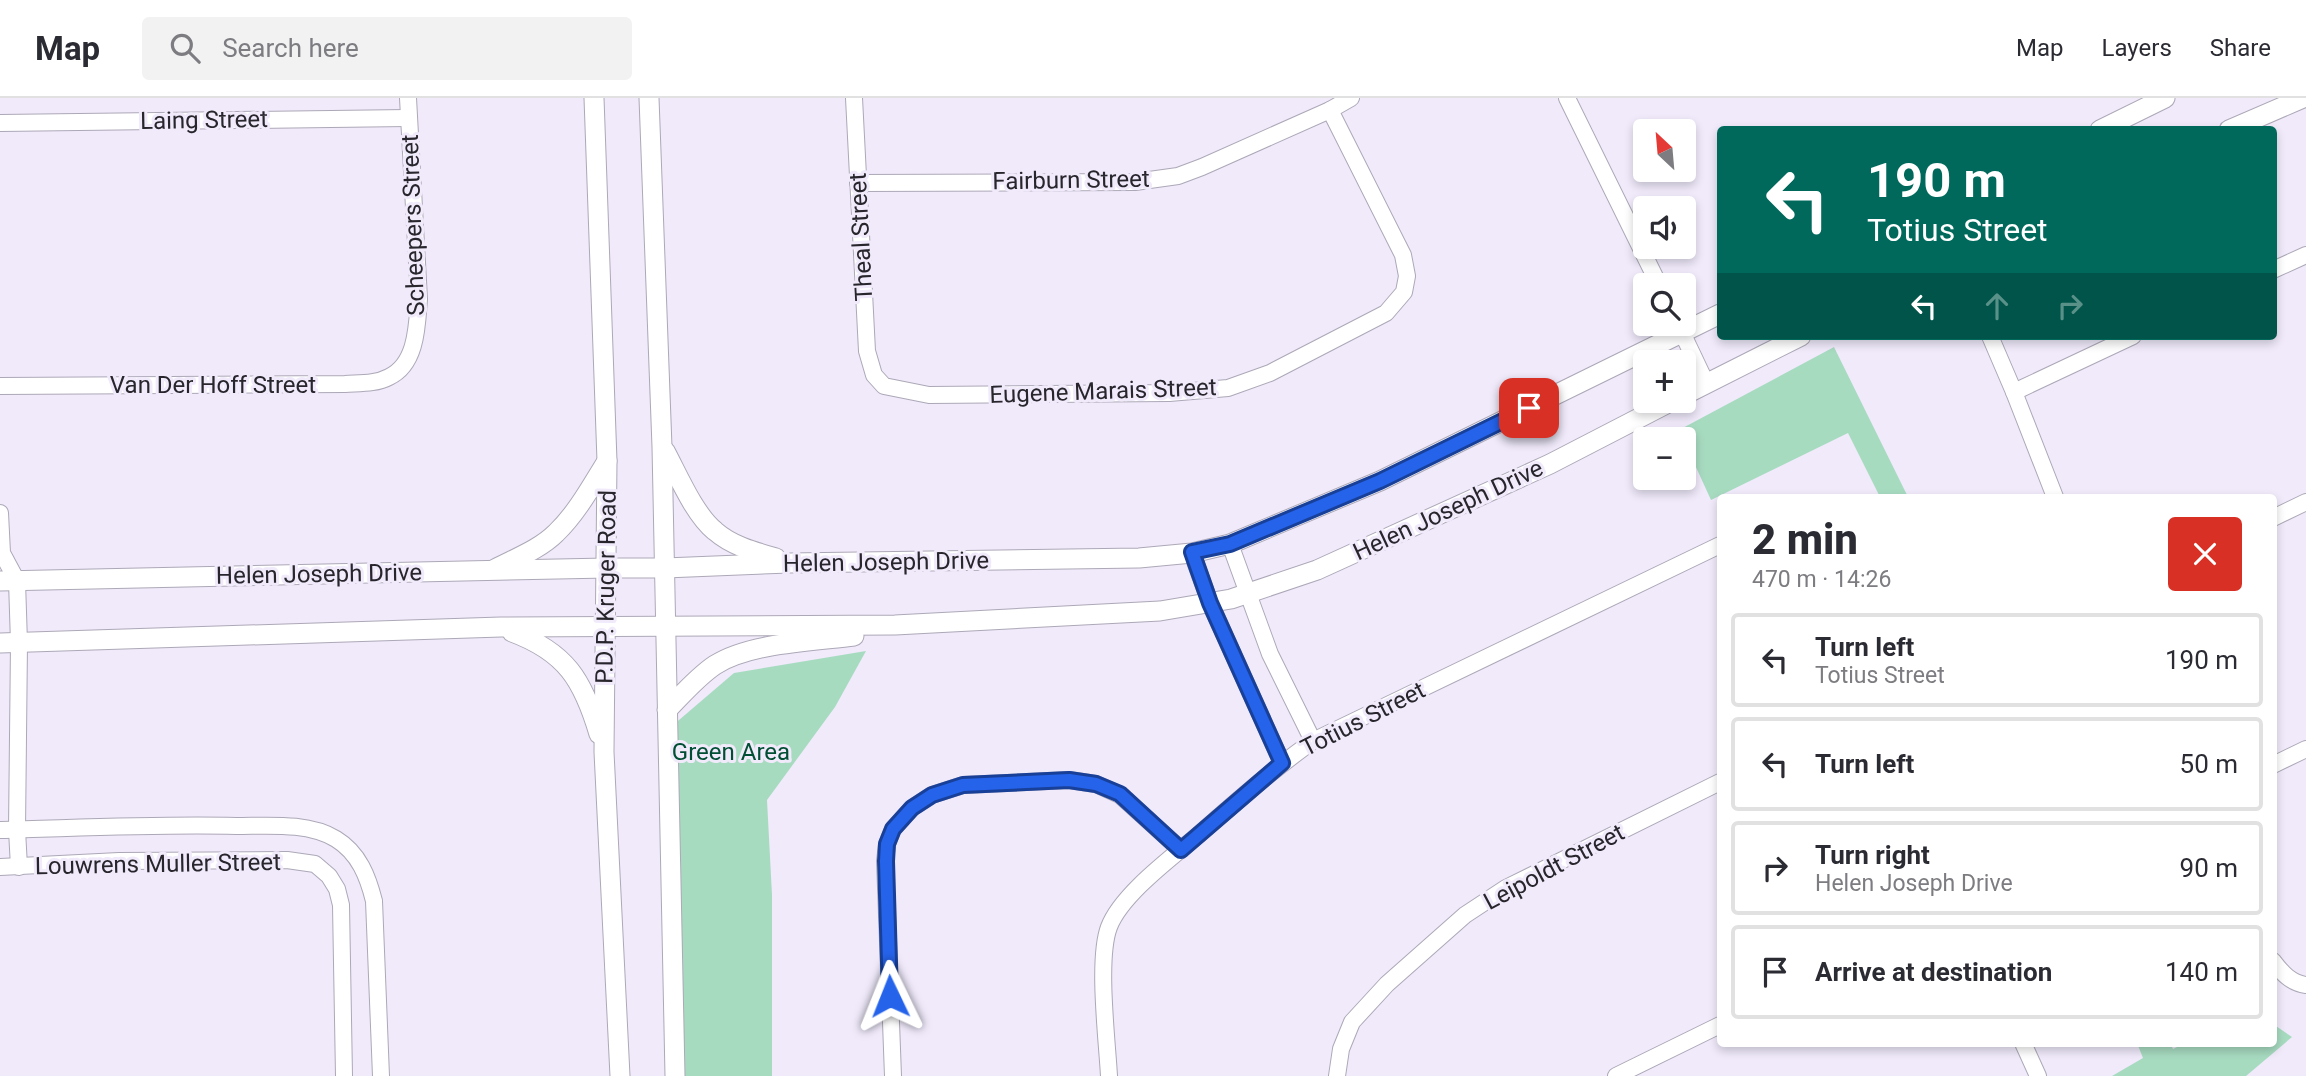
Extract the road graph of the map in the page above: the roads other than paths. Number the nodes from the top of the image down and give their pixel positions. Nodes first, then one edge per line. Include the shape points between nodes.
1 (408, 98) edge
2 (594, 98) edge
3 (649, 98) edge
4 (854, 98) edge
5 (1351, 98) edge
6 (1567, 98) edge
7 (2165, 98) edge
8 (2302, 98) edge
9 (1330, 110) junction
10 (408, 118) junction
11 (0, 123) edge
12 (2108, 126) edge
13 (2238, 126) edge
14 (858, 183) junction
15 (2306, 255) edge
16 (2277, 268) edge
17 (1653, 273) edge
18 (1717, 315) edge
19 (1696, 322) edge
20 (1664, 336) edge
21 (1684, 336) edge
22 (1793, 340) edge
23 (1992, 340) edge
24 (2124, 340) edge
25 (411, 351) joint
26 (874, 375) joint
27 (1706, 383) junction
28 (0, 386) edge
29 (1696, 388) edge
30 (2014, 392) junction
31 (1649, 413) edge
32 (662, 447) junction
33 (607, 461) junction
34 (2053, 494) edge
35 (2306, 502) edge
36 (0, 513) edge
37 (2277, 516) edge
38 (1230, 544) junction
39 (1717, 546) edge
40 (1192, 552) junction
41 (1, 554) edge
42 (789, 563) junction
43 (607, 568) junction
44 (665, 568) junction
45 (491, 571) junction
46 (9, 581) edge
47 (1248, 594) junction
48 (1210, 603) junction
49 (895, 625) junction
50 (665, 626) junction
51 (501, 627) junction
52 (605, 628) junction
53 (10, 643) edge
54 (667, 710) junction
55 (1313, 741) junction
56 (2306, 749) edge
57 (604, 752) junction
58 (1282, 763) junction
59 (2277, 763) edge
60 (1717, 783) edge
61 (0, 830) edge
62 (17, 830) junction
63 (1181, 850) junction
64 (0, 867) edge
65 (19, 867) junction
66 (2277, 966) edge
67 (2306, 985) edge
68 (1717, 1026) edge
69 (2024, 1047) edge
70 (344, 1076) edge
71 (381, 1076) edge
72 (620, 1076) edge
73 (675, 1076) edge
74 (892, 1076) edge
75 (1109, 1076) edge
76 (1337, 1076) edge
77 (1616, 1076) edge
78 (2038, 1076) edge

1 - 10 street, Scheepers Street
2 - 33 street, P.D.P. Kruger Road
3 - 32 street
4 - 14 street, Theal Street
5 - 9 street, Fairburn Street
6 - 17 street
7 - 12 street
8 - 13 street
9 - 14 street, Fairburn Street via 1178,176 1135,182
9 - 26 street, Eugene Marais Street via 1403,255 1404,292 1386,313 1270,373 1228,388 1169,393 929,395 884,386
10 - 11 street, Laing Street
10 - 25 street, Scheepers Street via 419,299
14 - 26 street, Theal Street via 867,351
15 - 16 street
18 - 19 street, Helen Joseph Drive
20 - 38 street, Helen Joseph Drive via 1380,481
21 - 27 street
22 - 27 street
23 - 30 street
24 - 30 street
25 - 28 street, Van Der Hoff Street via 391,377 373,382
27 - 29 street
30 - 34 street
31 - 47 street, Helen Joseph Drive via 1550,464 1317,570
32 - 42 street via 715,531 731,542
32 - 44 street
33 - 43 street, P.D.P. Kruger Road
33 - 45 street via 556,533
35 - 37 street
36 - 41 street
38 - 40 street, Helen Joseph Drive
38 - 47 street
39 - 55 street, Totius Street
40 - 42 street, Helen Joseph Drive via 1139,558
40 - 48 street
41 - 46 street
42 - 44 street, Helen Joseph Drive
43 - 44 street, Helen Joseph Drive
43 - 45 street, Helen Joseph Drive
43 - 52 street, P.D.P. Kruger Road
44 - 50 street
45 - 46 street, Helen Joseph Drive
46 - 53 street
47 - 48 street, Helen Joseph Drive
47 - 55 street via 1270,654
48 - 49 street, Helen Joseph Drive via 1103,615
48 - 58 street
49 - 50 street, Helen Joseph Drive
49 - 54 street via 882,632 739,654 705,673
50 - 52 street, Helen Joseph Drive
50 - 54 street
51 - 52 street, Helen Joseph Drive
51 - 53 street, Helen Joseph Drive
51 - 57 street via 536,641 570,670
52 - 57 street, P.D.P. Kruger Road
53 - 62 street
54 - 73 street
55 - 58 street, Totius Street
56 - 59 street
57 - 72 street, P.D.P. Kruger Road
58 - 63 street, Totius Street
60 - 76 street, Leipoldt Street via 1506,888 1465,915 1352,1022
61 - 62 street
62 - 65 street
62 - 71 street via 284,827 315,830 337,839 368,876 374,901
63 - 74 street via 1120,794 1096,784 1069,780 963,785 932,795 912,808 893,829 887,844
63 - 75 street, Totius Street via 1125,900 1109,927 1104,959
64 - 65 street, Louwrens Muller Street
65 - 70 street, Louwrens Muller Street via 209,860 315,864 329,876 341,905
66 - 67 street via 2284,975
68 - 77 street
69 - 78 street

